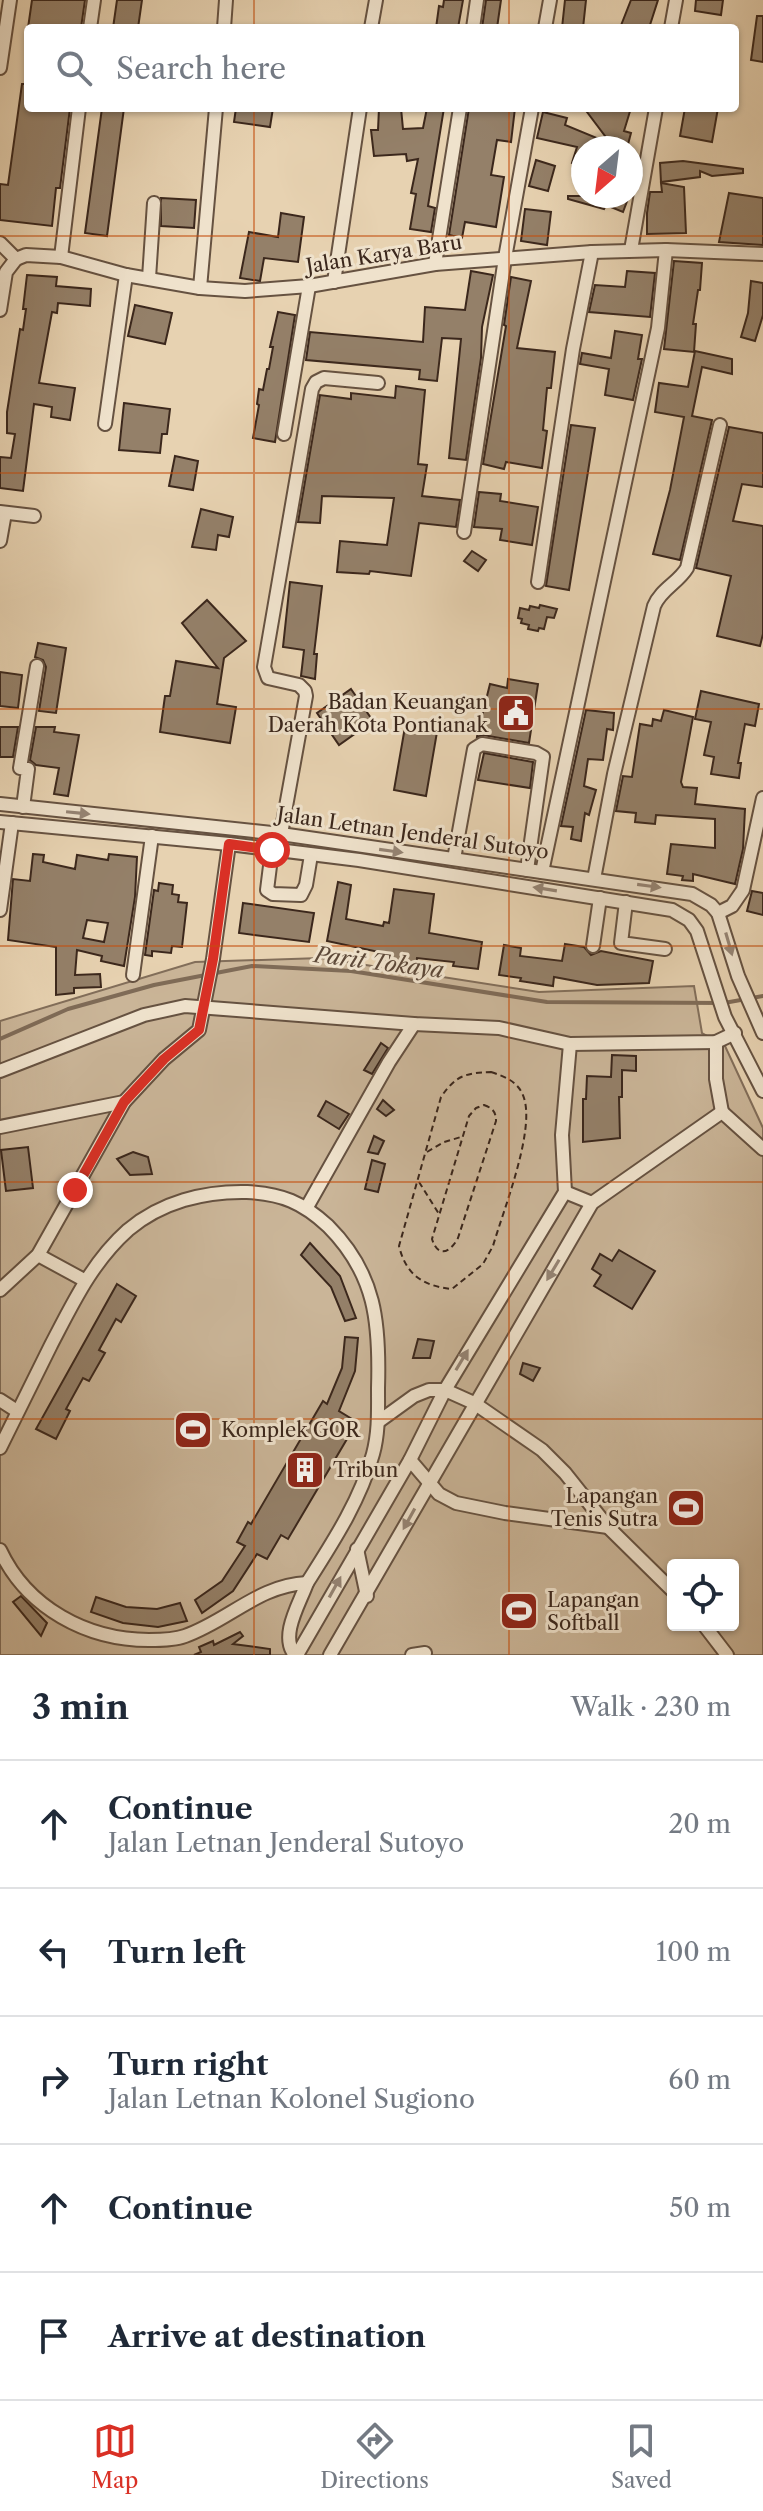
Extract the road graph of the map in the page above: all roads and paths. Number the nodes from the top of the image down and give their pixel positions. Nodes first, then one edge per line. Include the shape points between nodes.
1 (10, 0) edge
2 (94, 0) edge
3 (226, 0) edge
4 (376, 0) edge
5 (477, 0) edge
6 (550, 0) edge
7 (676, 0) edge
8 (91, 24) edge
9 (224, 24) edge
10 (372, 24) edge
11 (474, 24) edge
12 (546, 24) edge
13 (672, 24) edge
14 (0, 68) edge
15 (79, 112) edge
16 (216, 112) edge
17 (359, 112) edge
18 (459, 112) edge
19 (531, 112) edge
20 (655, 112) edge
21 (154, 203) dead end
22 (0, 243) edge
23 (631, 250) junction
24 (666, 250) junction
25 (592, 252) junction
26 (763, 254) edge
27 (61, 257) junction
28 (505, 258) junction
29 (16, 259) junction
30 (435, 264) junction
31 (126, 275) junction
32 (149, 278) junction
33 (334, 282) junction
34 (309, 286) junction
35 (200, 288) junction
36 (0, 310) edge
37 (378, 383) dead end
38 (105, 424) dead end
39 (720, 425) dead end
40 (284, 434) dead end
41 (3, 512) edge
42 (34, 516) dead end
43 (464, 532) dead end
44 (0, 541) edge
45 (538, 582) dead end
46 (37, 666) dead end
47 (763, 798) edge
48 (0, 804) edge
49 (23, 807) junction
50 (6, 822) edge
51 (281, 834) junction
52 (152, 836) junction
53 (229, 844) junction
54 (360, 846) junction
55 (272, 850) junction
56 (311, 855) junction
57 (454, 859) junction
58 (359, 860) junction
59 (3, 864) edge
60 (527, 870) junction
61 (542, 872) junction
62 (594, 879) junction
63 (600, 898) junction
64 (626, 902) junction
65 (0, 910) edge
66 (718, 913) junction
67 (593, 946) dead end
68 (665, 949) dead end
69 (133, 975) dead end
70 (203, 1007) junction
71 (756, 1014) edge
72 (414, 1024) junction
73 (735, 1033) junction
74 (763, 1033) edge
75 (716, 1042) junction
76 (570, 1044) junction
77 (0, 1071) edge
78 (763, 1091) edge
79 (124, 1102) junction
80 (722, 1112) junction
81 (0, 1127) edge
82 (462, 1137) junction
83 (763, 1149) edge
84 (425, 1153) junction
85 (418, 1180) junction
86 (565, 1192) junction
87 (592, 1203) junction
88 (307, 1207) junction
89 (440, 1215) junction
90 (38, 1255) junction
91 (84, 1280) junction
92 (0, 1290) edge
93 (445, 1390) junction
94 (0, 1400) edge
95 (474, 1403) junction
96 (17, 1411) junction
97 (378, 1422) junction
98 (0, 1448) edge
99 (410, 1460) junction
100 (429, 1483) junction
101 (608, 1527) junction
102 (357, 1549) junction
103 (0, 1550) edge
104 (307, 1583) junction
105 (667, 1585) edge
106 (367, 1596) junction
107 (709, 1631) edge
108 (296, 1655) edge
109 (330, 1655) edge
110 (727, 1655) edge

1 - 14 street
2 - 8 street
3 - 9 street
4 - 10 street
5 - 11 street
6 - 12 street
7 - 13 street
15 - 27 street
16 - 35 street
17 - 33 street
18 - 30 street
19 - 28 street
20 - 23 street
21 - 32 street
22 - 29 street
23 - 24 street, Jalan Karya Baru
23 - 25 street, Jalan Karya Baru
24 - 26 street, Jalan Karya Baru
24 - 61 street via 658,328
25 - 28 street, Jalan Karya Baru
25 - 45 street
27 - 29 street, Jalan Karya Baru
27 - 31 street, Jalan Karya Baru
28 - 30 street, Jalan Karya Baru
28 - 43 street
29 - 36 street via 6,272
30 - 33 street, Jalan Karya Baru
31 - 32 street, Jalan Karya Baru
31 - 38 street
32 - 35 street, Jalan Karya Baru
33 - 34 street, Jalan Karya Baru
34 - 35 street, Jalan Karya Baru
34 - 40 street
37 - 51 street via 324,378 312,389 264,667 268,678 299,685 306,696
39 - 62 street via 688,563 654,606
41 - 42 street
41 - 44 street
46 - 49 street via 20,768 28,769
47 - 66 street via 743,890 732,906
48 - 49 street, Jalan Letnan Jenderal Sutoyo
49 -> 51 street, Jalan Letnan Jenderal Sutoyo
50 - 52 street, Jalan Letnan Jenderal Sutoyo
50 - 59 street
51 - 54 street, Jalan Letnan Jenderal Sutoyo
52 - 53 street, Jalan Letnan Jenderal Sutoyo
52 - 69 street
53 - 55 street, Jalan Letnan Jenderal Sutoyo
53 - 70 street
54 -> 57 street, Jalan Letnan Jenderal Sutoyo
54 - 58 street
55 - 56 street, Jalan Letnan Jenderal Sutoyo
55 - 56 street via 266,883 273,894 301,895
56 - 58 street, Jalan Letnan Jenderal Sutoyo
57 - 60 street, Jalan Letnan Jenderal Sutoyo
57 - 60 street via 474,749 482,744 543,757
63 -> 58 street, Jalan Letnan Jenderal Sutoyo
59 - 65 street
60 - 61 street, Jalan Letnan Jenderal Sutoyo
61 - 62 street, Jalan Letnan Jenderal Sutoyo
62 -> 66 street, Jalan Letnan Jenderal Sutoyo via 692,894
63 - 64 street, Jalan Letnan Jenderal Sutoyo
63 - 67 street
64 - 68 street via 621,943
64 - 73 street, Jalan Letnan Jenderal Sutoyo via 672,910 689,920
66 -> 71 street
70 - 72 street
70 - 77 street via 144,1015
70 - 79 street via 199,1030
71 - 74 street
72 - 76 street via 499,1028
72 - 88 street
73 - 75 street
73 - 78 street
75 - 76 street
75 - 80 street
76 - 86 street via 562,1135
79 - 81 street
79 - 90 street
80 - 83 street
80 - 87 street
82 - 84 path
82 - 89 path
82 - 89 path via 476,1108 484,1105 496,1114 458,1238 446,1252 435,1249 432,1239
84 - 85 path
84 - 85 path via 441,1097 452,1081 491,1072 512,1079 524,1096 527,1126 493,1246 483,1264 452,1289 432,1287 410,1272 402,1259 399,1246
85 - 89 path
86 - 87 street
93 -> 86 street
87 -> 95 street
88 - 91 street via 260,1193 189,1198 165,1206 129,1230
88 - 97 street via 350,1252 369,1288 378,1331
90 - 91 street
90 - 92 street
91 - 96 street
93 - 95 street
93 - 97 street via 414,1396
93 - 99 street
94 - 96 street
95 - 100 street
95 - 101 street via 542,1450
96 - 98 street
97 - 104 street via 359,1496
99 - 100 street
99 - 102 street
100 - 101 street via 456,1503
100 -> 106 street
101 - 105 street
102 - 106 street
108 -> 102 street
103 - 104 street via 29,1591 65,1621 136,1640 183,1637 262,1593
104 - 108 street via 288,1636
106 - 109 street
107 - 110 street

